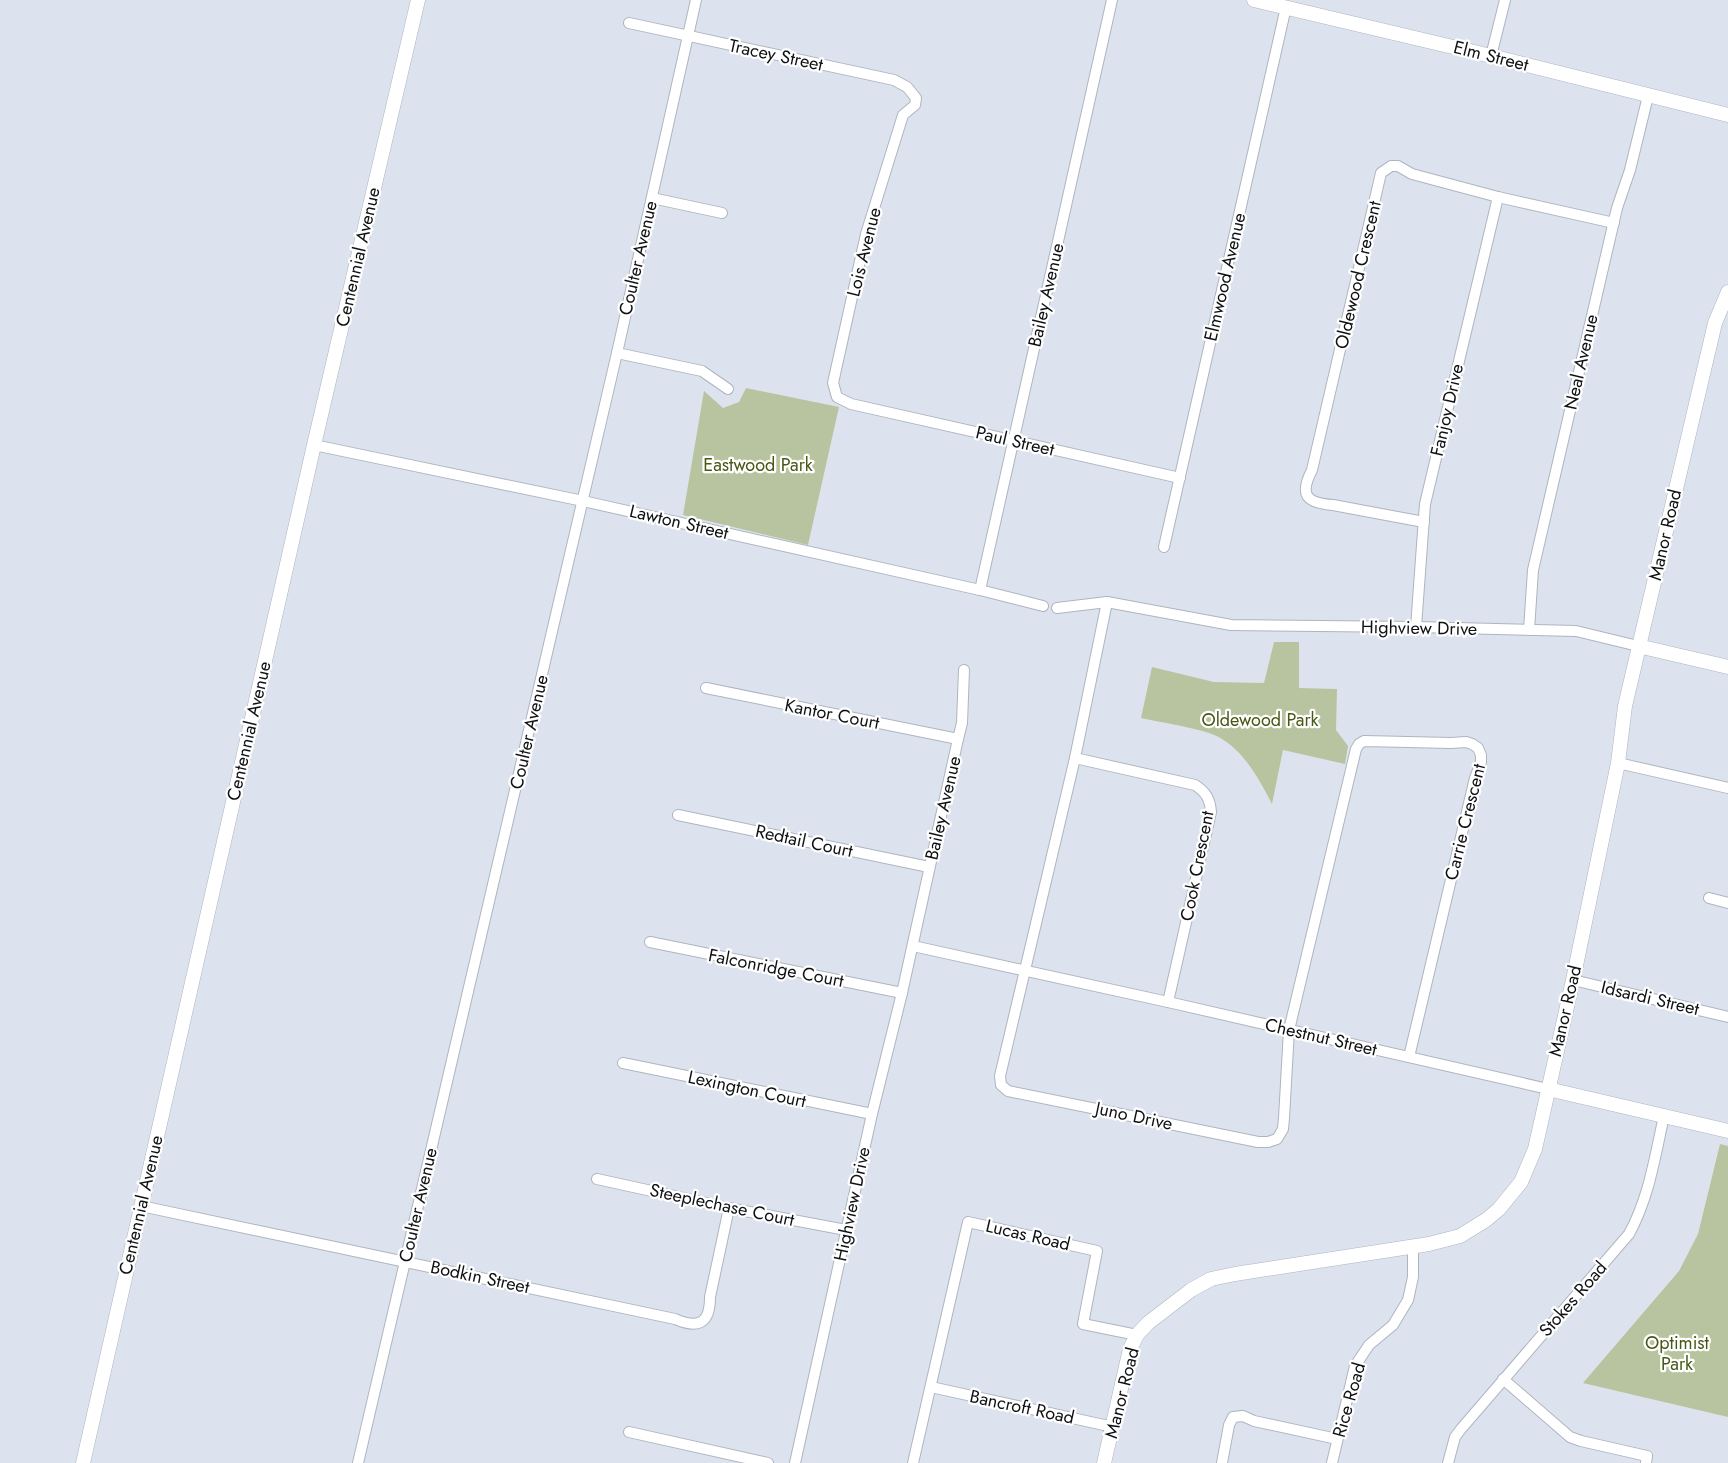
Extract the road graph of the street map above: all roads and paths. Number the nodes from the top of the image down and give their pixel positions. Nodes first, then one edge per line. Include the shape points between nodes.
1 (418, 0) edge
2 (696, 0) edge
3 (1112, 0) edge
4 (1254, 0) edge
5 (1505, 0) edge
6 (1286, 7) junction
7 (629, 23) dead end
8 (688, 36) junction
9 (1491, 56) junction
10 (1648, 96) junction
11 (916, 98) joint
12 (1728, 116) edge
13 (1498, 196) junction
14 (652, 198) junction
15 (722, 213) dead end
16 (1614, 224) junction
17 (1728, 291) edge
18 (617, 353) junction
19 (729, 388) dead end
20 (851, 404) joint
21 (1013, 441) junction
22 (314, 446) junction
23 (1180, 478) junction
24 (583, 501) junction
25 (1424, 522) junction
26 (1164, 547) dead end
27 (980, 590) junction
28 (1107, 602) junction
29 (1043, 606) dead end
30 (1058, 608) dead end
31 (1416, 627) junction
32 (1528, 630) junction
33 (1638, 646) junction
34 (1728, 667) edge
35 (964, 670) dead end
36 (706, 688) dead end
37 (958, 739) junction
38 (1075, 758) junction
39 (1618, 763) junction
40 (1728, 788) edge
41 (678, 815) dead end
42 (929, 867) junction
43 (1709, 898) dead end
44 (1728, 903) edge
45 (650, 942) dead end
46 (913, 946) junction
47 (1025, 971) junction
48 (1573, 980) junction
49 (902, 993) junction
50 (1168, 1002) junction
51 (1728, 1017) edge
52 (1289, 1030) junction
53 (1409, 1057) junction
54 (623, 1063) dead end
55 (1548, 1089) junction
56 (872, 1114) junction
57 (1664, 1116) junction
58 (1728, 1131) edge
59 (597, 1179) dead end
60 (141, 1206) junction
61 (729, 1208) junction
62 (846, 1230) junction
63 (1413, 1247) junction
64 (405, 1261) junction
65 (1137, 1335) junction
66 (1503, 1379) junction
67 (931, 1387) junction
68 (1113, 1427) junction
69 (629, 1432) dead end
70 (1337, 1439) junction
71 (83, 1463) edge
72 (358, 1463) edge
73 (768, 1463) edge
74 (795, 1463) edge
75 (913, 1463) edge
76 (1104, 1463) edge
77 (1222, 1463) edge
78 (1332, 1463) edge
79 (1448, 1463) edge
80 (1646, 1463) edge

1 - 22 main road, Centennial Avenue
2 - 8 street, Coulter Avenue
3 - 21 street, Bailey Avenue
4 - 6 main road, Elm Street
5 - 9 street
6 - 9 main road, Elm Street
6 - 23 street, Elmwood Avenue
7 - 8 street, Tracey Street
8 - 11 street, Tracey Street via 894,80
8 - 14 street, Coulter Avenue
9 - 10 main road, Elm Street
10 - 12 main road, Elm Street
10 - 16 street, Neal Avenue
11 - 20 street, Lois Avenue via 915,105 903,115 866,234 833,383 837,397
13 - 16 street, Oldewood Crescent
13 - 25 street, Fanjoy Drive
13 - 25 street, Oldewood Crescent via 1412,174 1398,166 1381,173 1306,486 1308,497 1319,504
14 - 15 street
14 - 18 street, Coulter Avenue
16 - 32 street, Neal Avenue via 1533,570
17 - 33 main road, Manor Road via 1715,323
18 - 19 street via 702,371
18 - 24 street, Coulter Avenue
20 - 21 street, Paul Street
21 - 23 street, Paul Street
21 - 27 street, Bailey Avenue
22 - 24 street, Lawton Street
22 - 60 main road, Centennial Avenue
23 - 26 street, Elmwood Avenue
24 - 27 street, Lawton Street
24 - 64 street, Coulter Avenue
25 - 31 street, Fanjoy Drive
27 - 29 street, Lawton Street
28 - 30 street, Highview Drive
28 - 31 street, Highview Drive via 1231,625
28 - 38 street
31 - 32 street, Highview Drive
32 - 33 street, Highview Drive via 1576,632
33 - 34 main road, Highview Drive
33 - 39 main road, Manor Road
35 - 37 street, Bailey Avenue
36 - 37 street, Kantor Court
37 - 42 street, Bailey Avenue
38 - 47 street
38 - 50 street, Cook Crescent via 1195,785 1208,796 1211,812
39 - 40 street
39 - 48 main road, Manor Road
41 - 42 street, Redtail Court
42 - 46 street, Bailey Avenue
43 - 44 street
45 - 49 street, Falconridge Court
46 - 47 street, Chestnut Street
46 - 49 street, Highview Drive
47 - 50 street, Chestnut Street
47 - 52 street, Juno Drive via 999,1079 1008,1091 1268,1142 1277,1139 1283,1129
48 - 51 street, Idsardi Street
48 - 55 main road, Manor Road
49 - 56 street, Highview Drive
50 - 52 street, Chestnut Street
52 - 53 street, Chestnut Street
52 - 53 street, Carrie Crescent via 1359,744 1466,742 1478,748 1481,762
53 - 55 street, Chestnut Street
54 - 56 street, Lexington Court
55 - 57 main road, Chestnut Street
55 - 63 main road, Manor Road via 1535,1149 1521,1182 1510,1196 1486,1220 1460,1236
56 - 62 street, Highview Drive
57 - 58 main road, Chestnut Street
57 - 66 street, Stokes Road via 1644,1200 1629,1234
59 - 61 street, Steeplechase Court
60 - 64 street, Bodkin Street
60 - 71 main road, Centennial Avenue
61 - 62 street, Steeplechase Court
61 - 64 street, Bodkin Street via 709,1311 706,1318 693,1325
62 - 74 street, Highview Drive
63 - 65 main road, Manor Road via 1211,1279 1156,1316
63 - 70 street, Rice Road via 1408,1300 1393,1325 1370,1345 1355,1366
64 - 72 street, Coulter Avenue
65 - 67 street, Lucas Road via 1083,1324 1097,1251 968,1222
65 - 68 main road, Manor Road via 1130,1349
66 - 79 street, Stokes Road via 1455,1437
66 - 80 street via 1570,1437 1647,1456
67 - 68 street, Bancroft Road
67 - 75 street, Lucas Road
68 - 76 main road, Manor Road
69 - 73 street
70 - 77 street via 1243,1416 1233,1417
70 - 78 street, Rice Road

